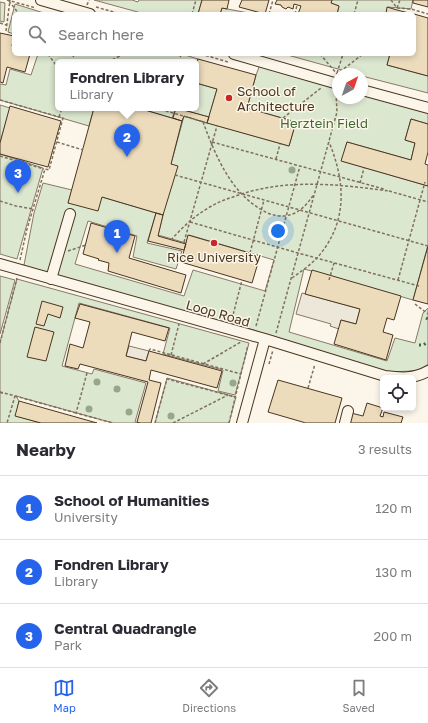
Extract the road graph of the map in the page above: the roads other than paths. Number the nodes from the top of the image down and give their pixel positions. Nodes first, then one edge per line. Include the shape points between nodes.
1 (40, 5) edge
2 (89, 9) edge
3 (242, 56) edge
4 (332, 79) edge
5 (368, 92) edge
6 (428, 108) edge
7 (70, 214) dead end
8 (0, 264) edge
9 (51, 279) junction
10 (271, 344) junction
11 (428, 371) edge
12 (348, 411) dead end
13 (242, 423) edge
14 (345, 423) edge

1 - 2 lane
3 - 4 lane
5 - 6 lane
7 - 9 lane
8 - 9 lane, Loop Road
9 - 10 lane, Loop Road via 253,336
10 - 11 lane, Loop Road via 385,376 415,377
10 - 13 lane
12 - 14 lane

